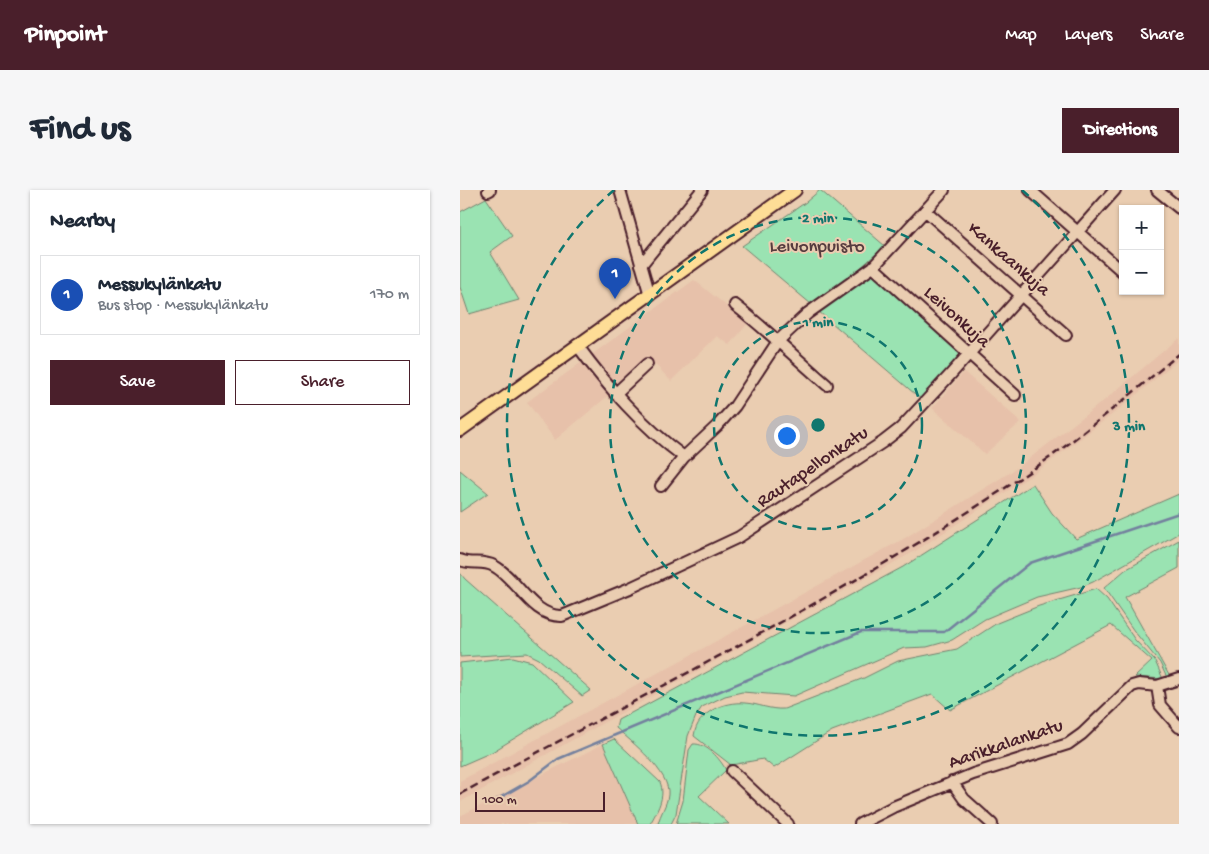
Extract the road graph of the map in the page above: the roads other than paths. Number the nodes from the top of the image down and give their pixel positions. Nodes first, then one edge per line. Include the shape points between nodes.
1 (620, 190) edge
2 (702, 190) edge
3 (795, 190) edge
4 (944, 190) edge
5 (1030, 190) edge
6 (1115, 190) edge
7 (1157, 190) edge
8 (1179, 208) edge
9 (926, 211) junction
10 (1077, 231) junction
11 (641, 265) junction
12 (873, 267) junction
13 (1119, 268) edge
14 (649, 292) junction
15 (1021, 295) junction
16 (735, 305) dead end
17 (1066, 335) dead end
18 (778, 341) junction
19 (576, 345) junction
20 (969, 354) junction
21 (647, 364) dead end
22 (827, 385) dead end
23 (615, 394) junction
24 (1015, 395) dead end
25 (460, 430) edge
26 (684, 457) junction
27 (661, 486) dead end
28 (460, 560) edge
29 (1179, 679) edge
30 (1157, 686) junction
31 (1179, 727) edge
32 (732, 771) dead end
33 (952, 782) junction
34 (788, 824) edge
35 (860, 824) edge
36 (992, 824) edge

1 - 11 street
2 - 11 street
3 - 14 main road
4 - 9 street
5 - 10 street
6 - 10 street, Rautapellonkatu
7 - 8 street
9 - 12 street
9 - 15 street, Kankaankuja
10 - 13 street
10 - 15 street, Rautapellonkatu
11 - 14 street
12 - 18 street via 808,313
12 - 20 street, Leivonkuja
14 - 19 main road
15 - 17 street, Kankaankuja
15 - 20 street, Rautapellonkatu
16 - 18 street
18 - 22 street
18 - 26 street via 734,406
19 - 23 street
19 - 25 main road
20 - 24 street, Leivonkuja
20 - 28 street, Rautapellonkatu via 892,435 750,531 592,605 562,616 552,615 537,606 498,568
21 - 23 street
23 - 26 street via 650,431
26 - 27 street
29 - 30 street, Aarikkalankatu
30 - 31 street via 1160,705
30 - 33 street, Aarikkalankatu via 1132,686 1068,744
32 - 34 street
33 - 35 street, Aarikkalankatu
33 - 36 street via 964,799

